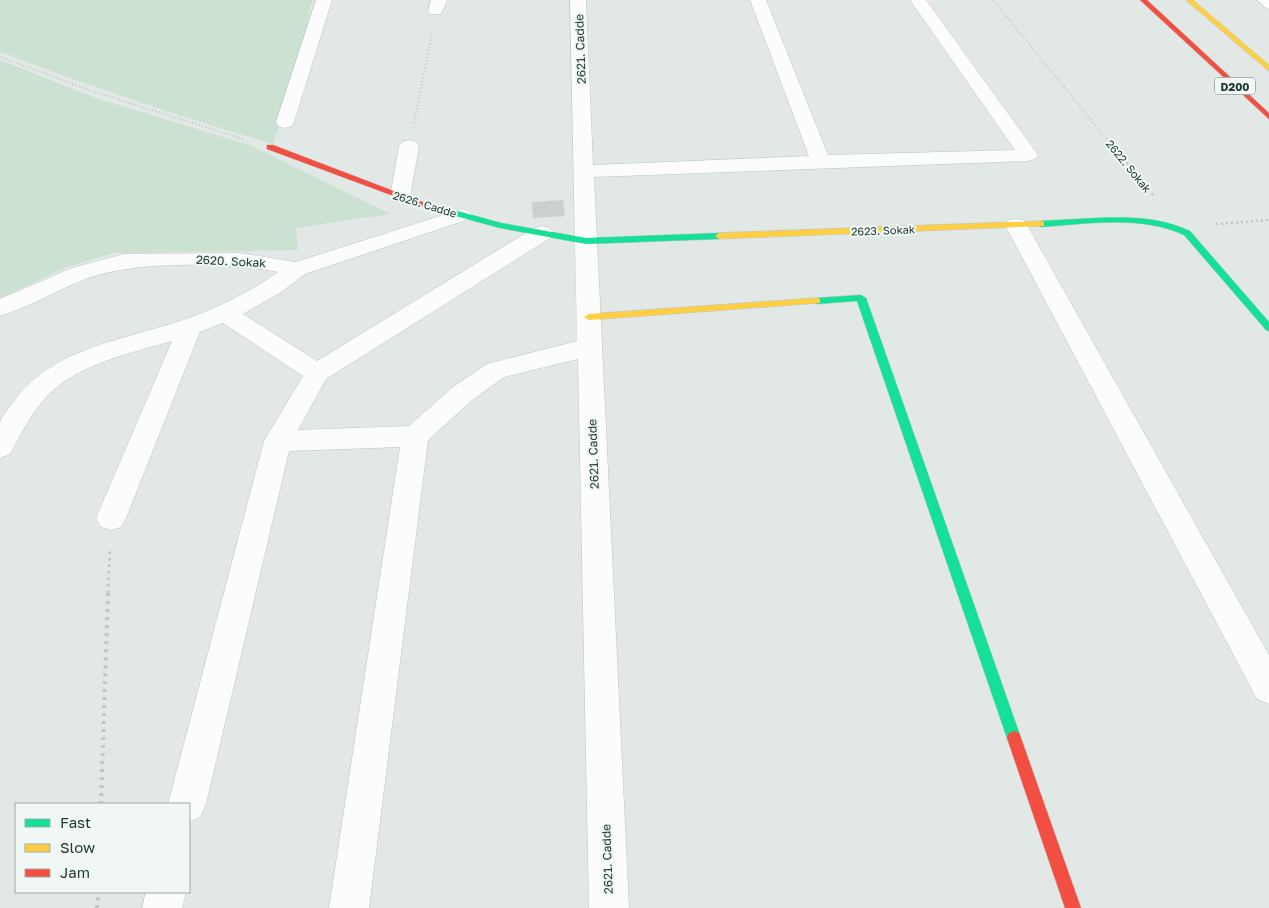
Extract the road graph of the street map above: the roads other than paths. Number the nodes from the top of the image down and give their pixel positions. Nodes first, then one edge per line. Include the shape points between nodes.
1 (324, 0) edge
2 (578, 0) edge
3 (758, 0) edge
4 (918, 0) edge
5 (1143, 0) edge
6 (1189, 0) edge
7 (1263, 0) edge
8 (1269, 4) edge
9 (1215, 7) dead end
10 (1161, 32) dead end
11 (1250, 52) junction
12 (1201, 54) junction
13 (1269, 69) edge
14 (1269, 117) edge
15 (285, 122) dead end
16 (409, 146) road end
17 (270, 148) road end
18 (821, 161) junction
19 (584, 171) junction
20 (400, 197) junction
21 (462, 215) junction
22 (1016, 225) junction
23 (542, 233) junction
24 (586, 240) junction
25 (297, 269) junction
26 (0, 308) edge
27 (225, 313) junction
28 (589, 317) junction
29 (190, 326) junction
30 (1269, 328) edge
31 (590, 347) junction
32 (317, 373) junction
33 (415, 436) junction
34 (278, 441) junction
35 (0, 446) edge
36 (111, 518) road end
37 (1269, 688) edge
38 (188, 803) edge
39 (166, 893) edge
40 (162, 908) edge
41 (349, 908) edge
42 (609, 908) edge
43 (1073, 908) edge

1 - 15 street
2 - 19 street, 2621. Cadde
3 - 18 street
4 - 18 street via 1028,155
5 - 12 main road, D200
6 - 11 main road, D200
7 - 8 lane
9 - 11 main road
10 - 12 main road
11 - 13 main road, D200
12 - 14 main road, D200
16 - 20 street
17 - 20 main road, 2626. Cadde
18 - 19 street
19 - 24 street, 2621. Cadde
20 - 21 main road, 2626. Cadde
21 - 23 main road, 2626. Cadde
21 - 25 street, 2620. Sokak
22 - 24 main road, 2623. Sokak
22 - 30 main road, 2623. Sokak via 1142,220 1179,227 1194,240
22 - 37 street
23 - 24 main road, 2626. Cadde
23 - 32 street
24 - 28 street, 2621. Cadde
25 - 26 street, 2620. Sokak via 239,260 124,261 80,273
25 - 27 street
27 - 29 street
27 - 32 street
28 - 31 street, 2621. Cadde
28 - 43 main road via 861,298
29 - 35 street via 98,357 59,374 33,395
29 - 36 street
31 - 33 street via 492,372
31 - 42 street, 2621. Cadde
32 - 34 street
33 - 34 street
33 - 41 street
34 - 38 street
39 - 40 street

